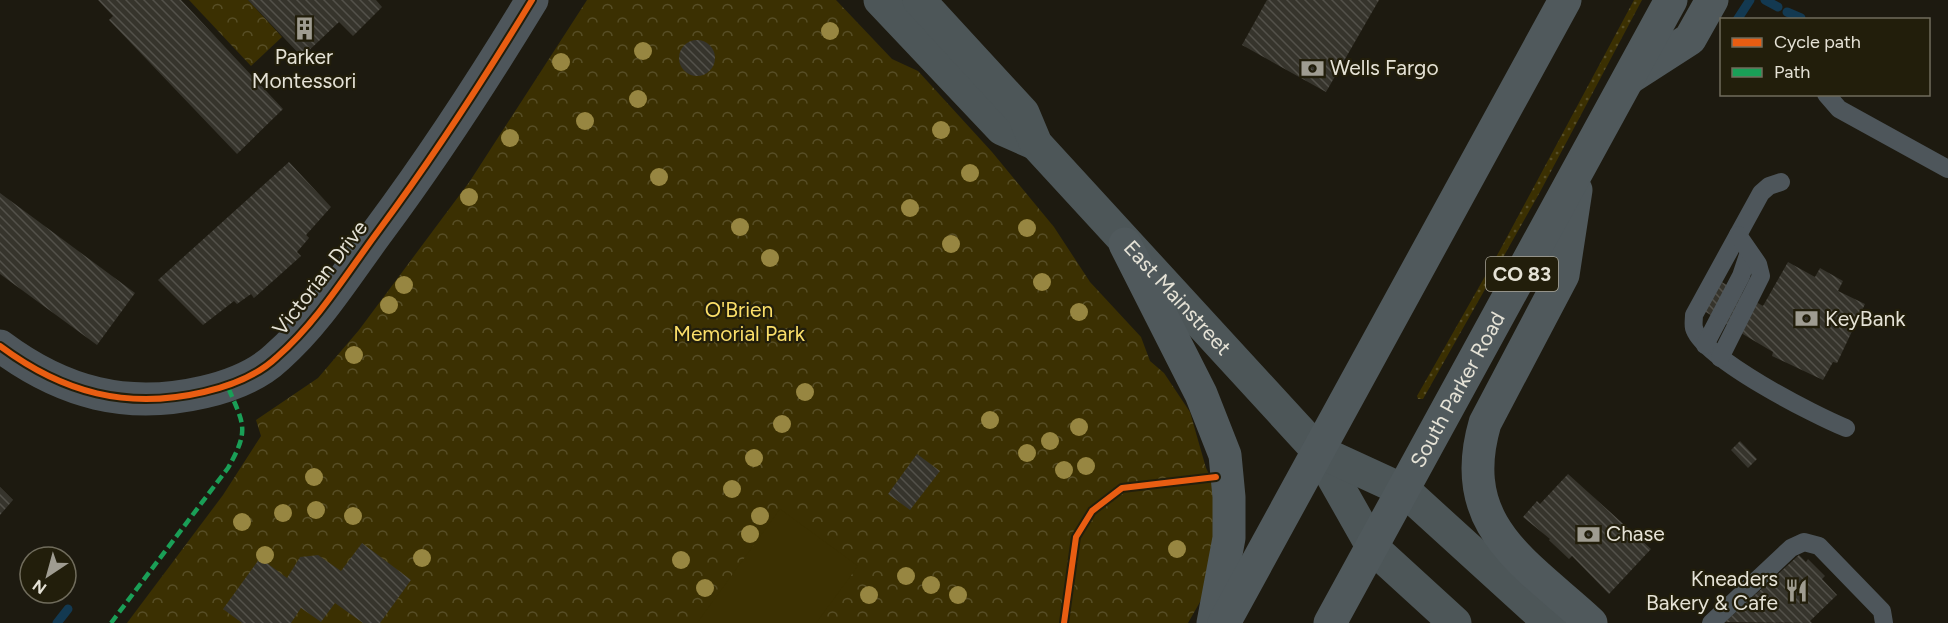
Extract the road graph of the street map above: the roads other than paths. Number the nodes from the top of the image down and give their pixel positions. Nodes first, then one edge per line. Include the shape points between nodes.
1 (532, 0) edge
2 (880, 0) edge
3 (919, 0) edge
4 (1565, 0) edge
5 (1671, 0) edge
6 (1712, 0) edge
7 (1630, 78) junction
8 (1828, 96) edge
9 (1036, 144) junction
10 (1948, 169) edge
11 (1579, 170) junction
12 (1781, 182) dead end
13 (1738, 236) junction
14 (1125, 244) junction
15 (1749, 252) junction
16 (1705, 345) junction
17 (0, 346) edge
18 (1720, 358) junction
19 (1846, 428) dead end
20 (1318, 451) junction
21 (1405, 491) junction
22 (1373, 548) junction
23 (1213, 623) edge
24 (1224, 623) edge
25 (1330, 623) edge
26 (1455, 623) edge
27 (1550, 623) edge
28 (1591, 623) edge
29 (1710, 623) edge
30 (1884, 623) edge

1 - 17 street, Victorian Drive via 419,178 310,322 269,364 210,391 137,400 72,387 42,374
2 - 9 main road, East Mainstreet via 1002,129
3 - 9 main road, East Mainstreet via 1023,113
4 - 20 highway
5 - 7 highway, South Parker Road / CO 83
6 - 7 highway via 1690,39
7 - 11 highway, South Parker Road / CO 83
8 - 10 lane via 1839,109
9 - 14 main road, East Mainstreet
11 - 21 highway, South Parker Road / CO 83
11 - 28 highway via 1563,275 1485,423 1476,482 1483,507 1500,537
12 - 13 lane via 1761,193
13 - 15 lane
13 - 16 lane via 1694,315 1693,327
14 - 20 main road, East Mainstreet
14 - 23 highway via 1212,417 1225,455 1229,538
15 - 16 lane via 1741,276
15 - 18 lane via 1760,269 1759,284
16 - 18 lane
18 - 19 lane via 1823,419
20 - 21 main road, East Mainstreet
20 - 22 main road, East Mainstreet
20 - 24 highway
21 - 22 highway, South Parker Road / CO 83
21 - 27 main road, East Mainstreet
22 - 25 highway, South Parker Road / CO 83
22 - 26 main road, East Mainstreet
29 - 30 lane via 1791,548 1804,542 1819,546 1882,611

